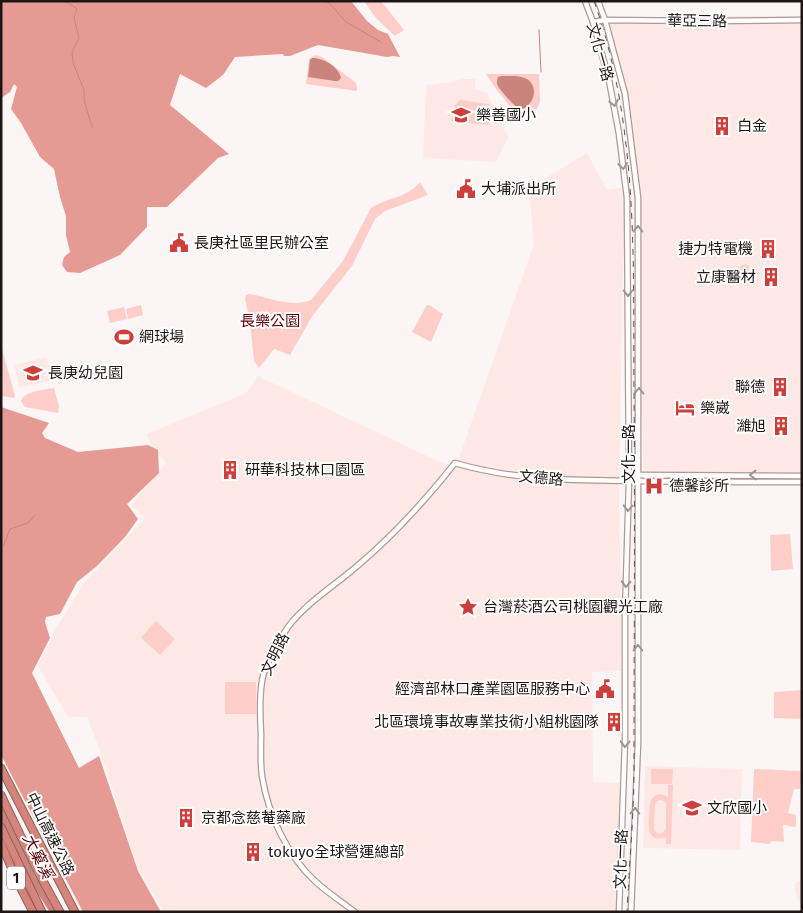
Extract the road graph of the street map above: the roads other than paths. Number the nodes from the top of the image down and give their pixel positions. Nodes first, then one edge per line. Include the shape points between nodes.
1 (585, 1) edge
2 (598, 1) edge
3 (605, 20) junction
4 (802, 20) edge
5 (593, 22) junction
6 (455, 463) joint
7 (802, 476) edge
8 (639, 478) junction
9 (629, 481) junction
10 (802, 482) edge
11 (1, 768) edge
12 (1, 795) edge
13 (1, 827) edge
14 (1, 843) edge
15 (33, 912) edge
16 (42, 912) edge
17 (60, 912) edge
18 (75, 912) edge
19 (355, 912) edge
20 (619, 912) edge
21 (631, 912) edge

1 - 5 street, 文化一路
2 - 3 street, 文化一路
3 - 4 street, 華亞三路
3 - 5 street, 華亞三路
8 -> 3 street, 文化一路 via 638,198 626,102
5 -> 9 street, 文化一路 via 614,106 627,198
6 - 9 street, 文德路 via 483,472 529,478
6 - 19 street, 文明路 via 404,524 289,626 276,644 262,679 262,775 269,806 281,834 306,870 316,882
7 -> 8 street
8 - 9 street
8 - 10 street
21 -> 8 street, 文化一路 via 638,743
9 -> 20 street, 文化一路
11 - 18 highway, 中山高速公路
12 - 17 highway, 中山高速公路 / 1
13 - 16 highway, 1
14 - 15 highway, 1

